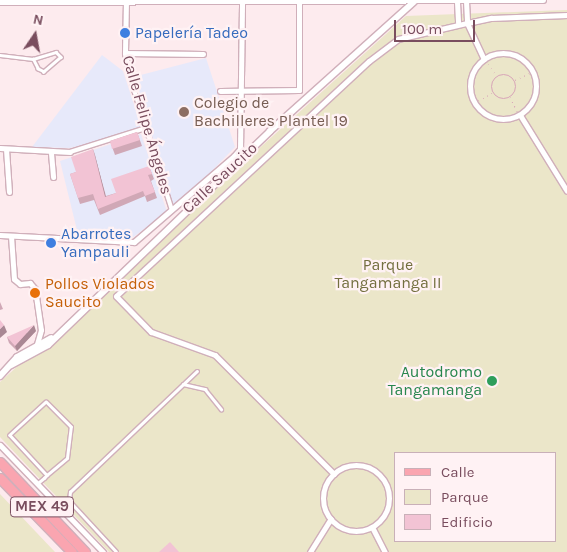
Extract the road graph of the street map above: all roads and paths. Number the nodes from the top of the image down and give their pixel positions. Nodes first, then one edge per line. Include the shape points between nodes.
1 (535, 0) edge
2 (543, 0) edge
3 (21, 1) edge
4 (126, 1) edge
5 (147, 1) edge
6 (188, 1) edge
7 (242, 1) edge
8 (379, 1) edge
9 (466, 1) junction
10 (0, 2) edge
11 (414, 2) junction
12 (457, 2) junction
13 (299, 3) junction
14 (392, 3) junction
15 (398, 16) junction
16 (567, 16) edge
17 (458, 23) junction
18 (467, 23) junction
19 (125, 53) junction
20 (203, 54) dead end
21 (0, 55) edge
22 (33, 59) junction
23 (484, 59) junction
24 (532, 72) junction
25 (129, 74) joint
26 (497, 76) junction
27 (514, 80) junction
28 (220, 91) dead end
29 (242, 91) junction
30 (493, 92) junction
31 (509, 96) junction
32 (474, 103) junction
33 (520, 115) junction
34 (146, 128) junction
35 (3, 148) edge
36 (70, 152) joint
37 (51, 153) junction
38 (52, 177) dead end
39 (567, 191) edge
40 (10, 192) dead end
41 (172, 211) junction
42 (177, 218) junction
43 (0, 235) edge
44 (11, 236) junction
45 (51, 338) junction
46 (37, 344) junction
47 (32, 354) junction
48 (11, 365) junction
49 (197, 371) dead end
50 (0, 376) edge
51 (183, 384) junction
52 (221, 409) dead end
53 (0, 445) edge
54 (0, 462) edge
55 (18, 464) junction
56 (10, 473) junction
57 (334, 474) junction
58 (47, 475) junction
59 (0, 478) edge
60 (38, 483) junction
61 (331, 519) junction
62 (372, 527) junction
63 (105, 541) junction
64 (99, 547) junction
65 (72, 552) edge
66 (85, 552) edge
67 (103, 552) edge
68 (116, 552) edge
69 (310, 552) edge
70 (385, 552) edge

1 - 2 street
1 - 9 street
3 - 4 street
3 - 10 street
4 - 5 street
4 - 19 street, Calle Felipe Ángeles
5 - 6 street
6 - 7 street
7 - 13 street
7 - 29 street
8 - 13 street
8 - 14 street
9 - 12 street
9 - 18 street
11 - 12 street
11 - 14 street
11 - 15 street, Calle Saucito
12 - 17 street
13 - 29 street via 299,90
14 - 15 street via 398,8
15 - 42 street, Calle Saucito
16 - 18 street via 491,18
17 - 18 street
17 - 57 street via 398,39 369,61 116,296 151,332 215,355
18 - 23 street
19 - 20 street
19 - 25 street, Calle Felipe Ángeles
21 - 22 lane
22 - 22 lane via 52,52 61,57 44,72 38,70
23 - 24 street via 501,54 516,56
23 - 26 path
23 - 32 street via 473,72 470,83
24 - 27 path
24 - 33 street via 535,95
25 - 34 street, Calle Felipe Ángeles
26 - 27 path via 506,74
26 - 30 path via 492,81
27 - 31 path via 515,88
28 - 29 street
29 - 41 street via 240,149
30 - 31 path via 499,97
30 - 32 path
31 - 33 path
32 - 33 street via 486,115 497,119
33 - 39 street
34 - 36 street
34 - 41 street, Calle Felipe Ángeles
35 - 37 street
35 - 40 street
36 - 37 street
37 - 38 street
41 - 42 street, Calle Felipe Ángeles
41 - 44 street via 134,242
42 - 45 street, Calle Saucito
43 - 44 street
44 - 46 street via 14,279 20,284 30,283 35,289 41,330
45 - 46 street, Calle Saucito
45 - 47 street, Calle Saucito
46 - 47 street
46 - 48 street, Calle Saucito
47 - 48 street, Calle Saucito
48 - 50 street, Calle Saucito
49 - 51 lane
51 - 52 lane via 205,389
51 - 63 lane via 70,492 69,501
53 - 55 street
54 - 56 main road, MEX 49
55 - 56 street
55 - 60 street
56 - 66 main road, MEX 49
57 - 61 street via 323,498
57 - 62 street via 351,466 362,466 380,476 386,484 389,502 382,519
58 - 58 lane via 67,458 72,427 46,402 10,435
58 - 60 lane
59 - 65 main road, MEX 49
60 - 64 street
61 - 62 street via 347,530
61 - 69 street
62 - 70 street
63 - 64 lane
63 - 68 lane
64 - 67 street

